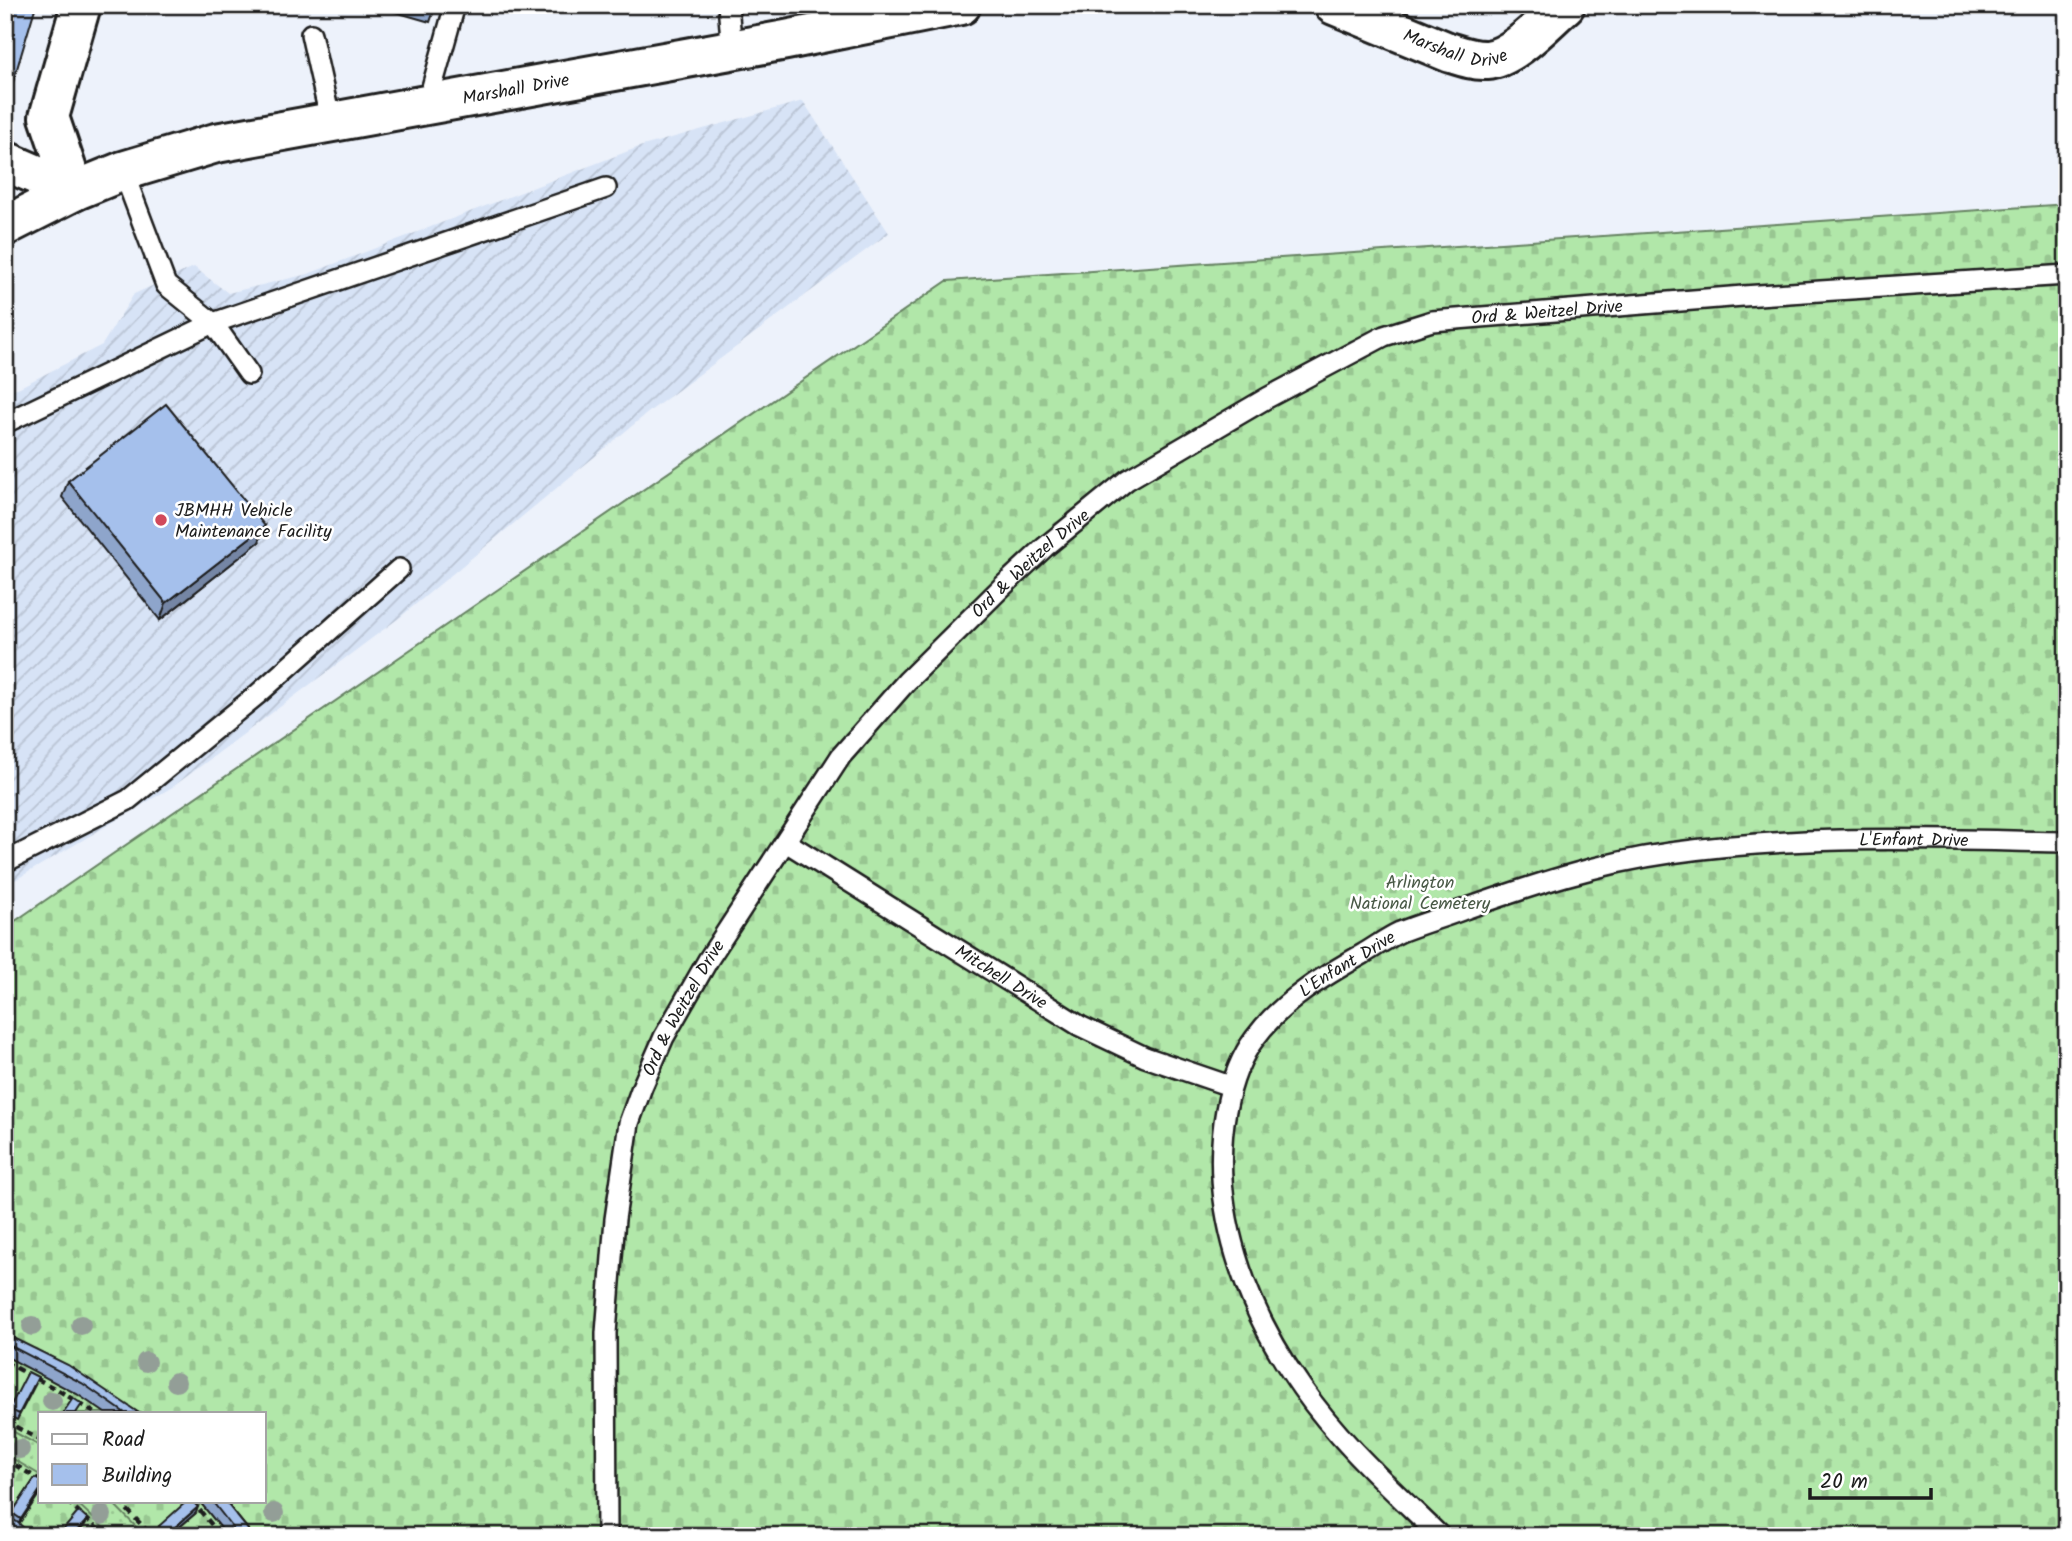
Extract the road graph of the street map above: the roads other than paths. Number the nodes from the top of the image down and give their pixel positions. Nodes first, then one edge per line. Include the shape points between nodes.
1 (82, 5) edge
2 (455, 5) edge
3 (728, 5) edge
4 (961, 5) edge
5 (1334, 5) edge
6 (1565, 5) edge
7 (873, 14) edge
8 (311, 34) dead end
9 (732, 50) junction
10 (427, 105) junction
11 (331, 122) junction
12 (5, 162) edge
13 (123, 172) junction
14 (606, 188) dead end
15 (74, 191) junction
16 (5, 226) edge
17 (2067, 275) edge
18 (213, 323) junction
19 (249, 374) dead end
20 (5, 423) edge
21 (399, 569) dead end
22 (786, 842) junction
23 (2067, 842) edge
24 (5, 862) edge
25 (1230, 1086) junction
26 (607, 1536) edge
27 (1440, 1536) edge

1 - 15 street via 49,117
2 - 10 lane
3 - 9 lane
4 - 7 street, Marshall Drive
5 - 6 street, Marshall Drive via 1448,52 1488,60 1503,56
7 - 9 street, Marshall Drive
8 - 11 lane
9 - 10 street, Marshall Drive
10 - 11 street, Marshall Drive
11 - 13 street, Marshall Drive via 216,143
12 - 15 street
13 - 15 street, Marshall Drive
13 - 18 lane via 166,285
14 - 18 lane
15 - 16 street, Marshall Drive
17 - 22 lane, Ord & Weitzel Drive via 1546,310 1432,321 1384,336 1266,397 1127,480 1045,547 899,690 842,756
18 - 19 lane
18 - 20 lane
21 - 24 lane via 258,694 128,800
22 - 25 lane, Mitchell Drive via 1080,1026 1145,1057
22 - 26 lane, Ord & Weitzel Drive via 708,960 671,1026 629,1123 606,1333
23 - 25 lane, L'Enfant Drive via 1775,842 1592,867 1399,933 1335,970 1280,1010 1255,1038
25 - 27 lane, L'Enfant Drive via 1220,1143 1222,1194 1233,1246 1251,1295 1302,1389 1349,1447

